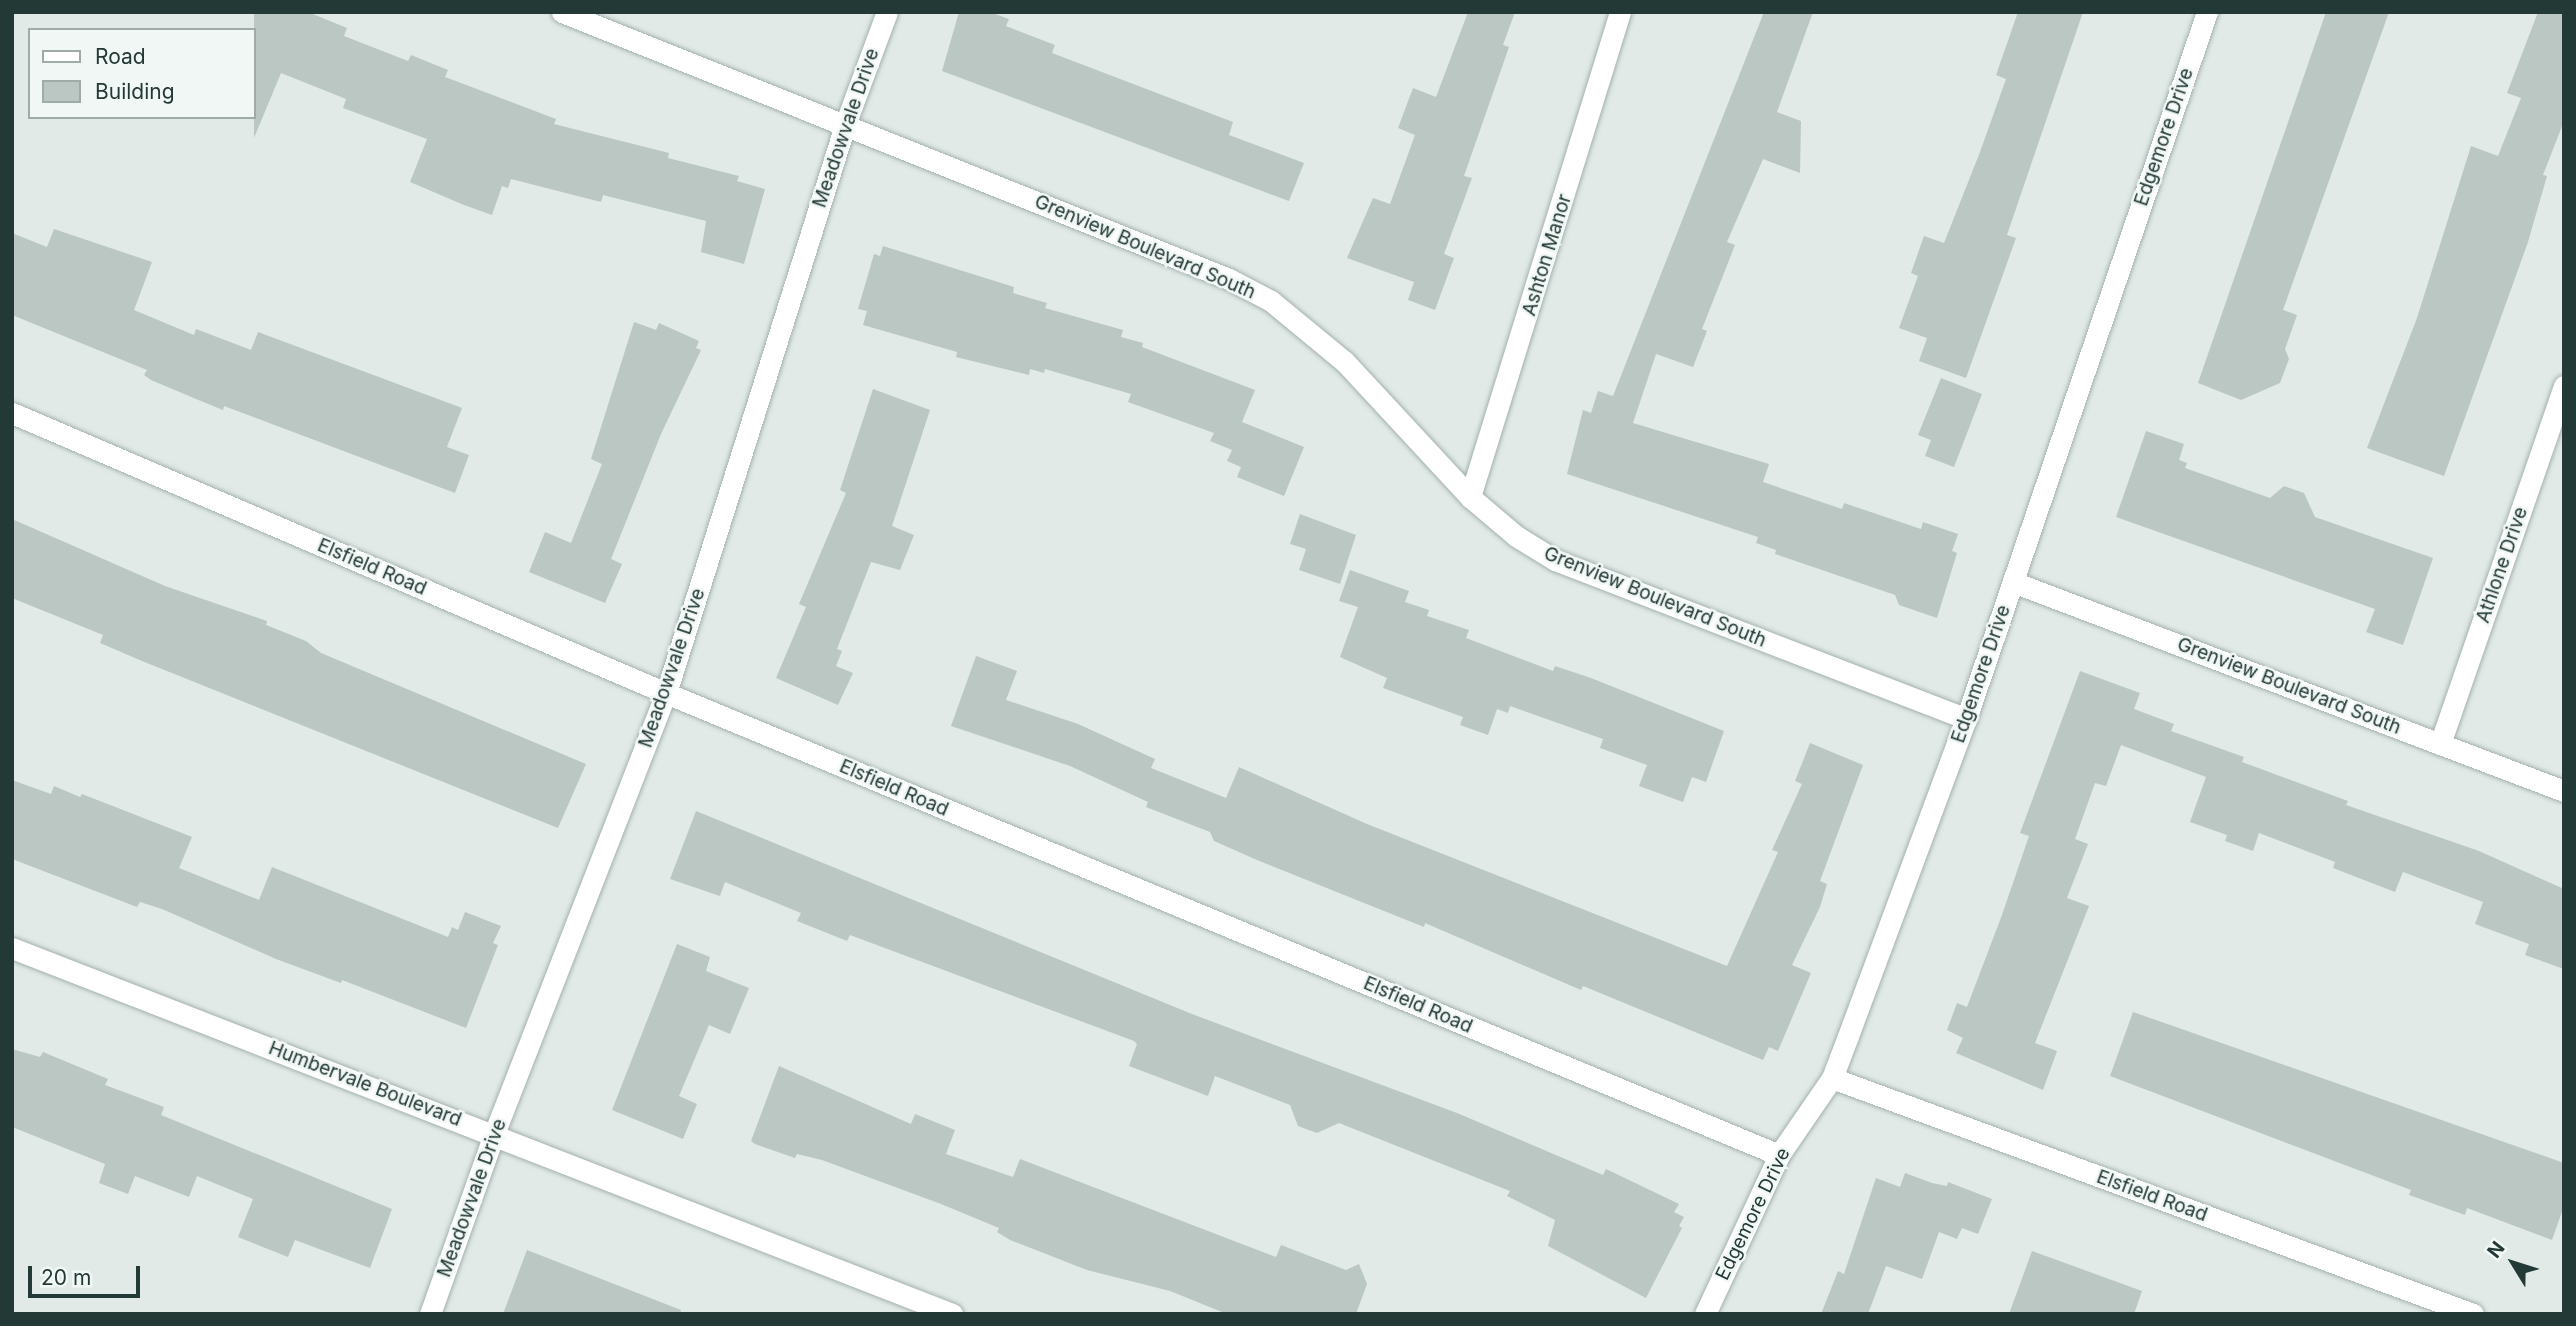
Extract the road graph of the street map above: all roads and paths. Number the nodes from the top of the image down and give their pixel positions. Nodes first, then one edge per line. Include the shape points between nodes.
1 (562, 12) edge
2 (887, 12) edge
3 (1620, 12) edge
4 (2207, 12) edge
5 (846, 122) junction
6 (2564, 386) edge
7 (12, 413) edge
8 (1470, 497) junction
9 (2013, 582) junction
10 (666, 694) junction
11 (1966, 719) junction
12 (2440, 744) junction
13 (2564, 791) edge
14 (12, 948) edge
15 (1832, 1078) junction
16 (494, 1134) junction
17 (1779, 1155) junction
18 (430, 1314) edge
19 (952, 1314) edge
20 (1705, 1314) edge
21 (2473, 1314) edge

1 - 5 street, Grenview Boulevard South
2 - 5 street, Meadowvale Drive
3 - 8 street, Ashton Manor
4 - 9 street, Edgemore Drive
5 - 8 street, Grenview Boulevard South via 1229,279 1271,301 1345,362
5 - 10 street, Meadowvale Drive
6 - 12 street, Athlone Drive
7 - 10 street, Elsfield Road
8 - 11 street, Grenview Boulevard South via 1516,536 1555,560
9 - 11 street, Edgemore Drive
9 - 12 street, Grenview Boulevard South
10 - 16 street, Meadowvale Drive
10 - 17 street, Elsfield Road
11 - 15 street, Edgemore Drive
12 - 13 street, Grenview Boulevard South
14 - 16 street, Humbervale Boulevard
15 - 17 street, Edgemore Drive
15 - 21 street, Elsfield Road
16 - 18 street, Meadowvale Drive
16 - 19 street, Humbervale Boulevard
17 - 20 street, Edgemore Drive

